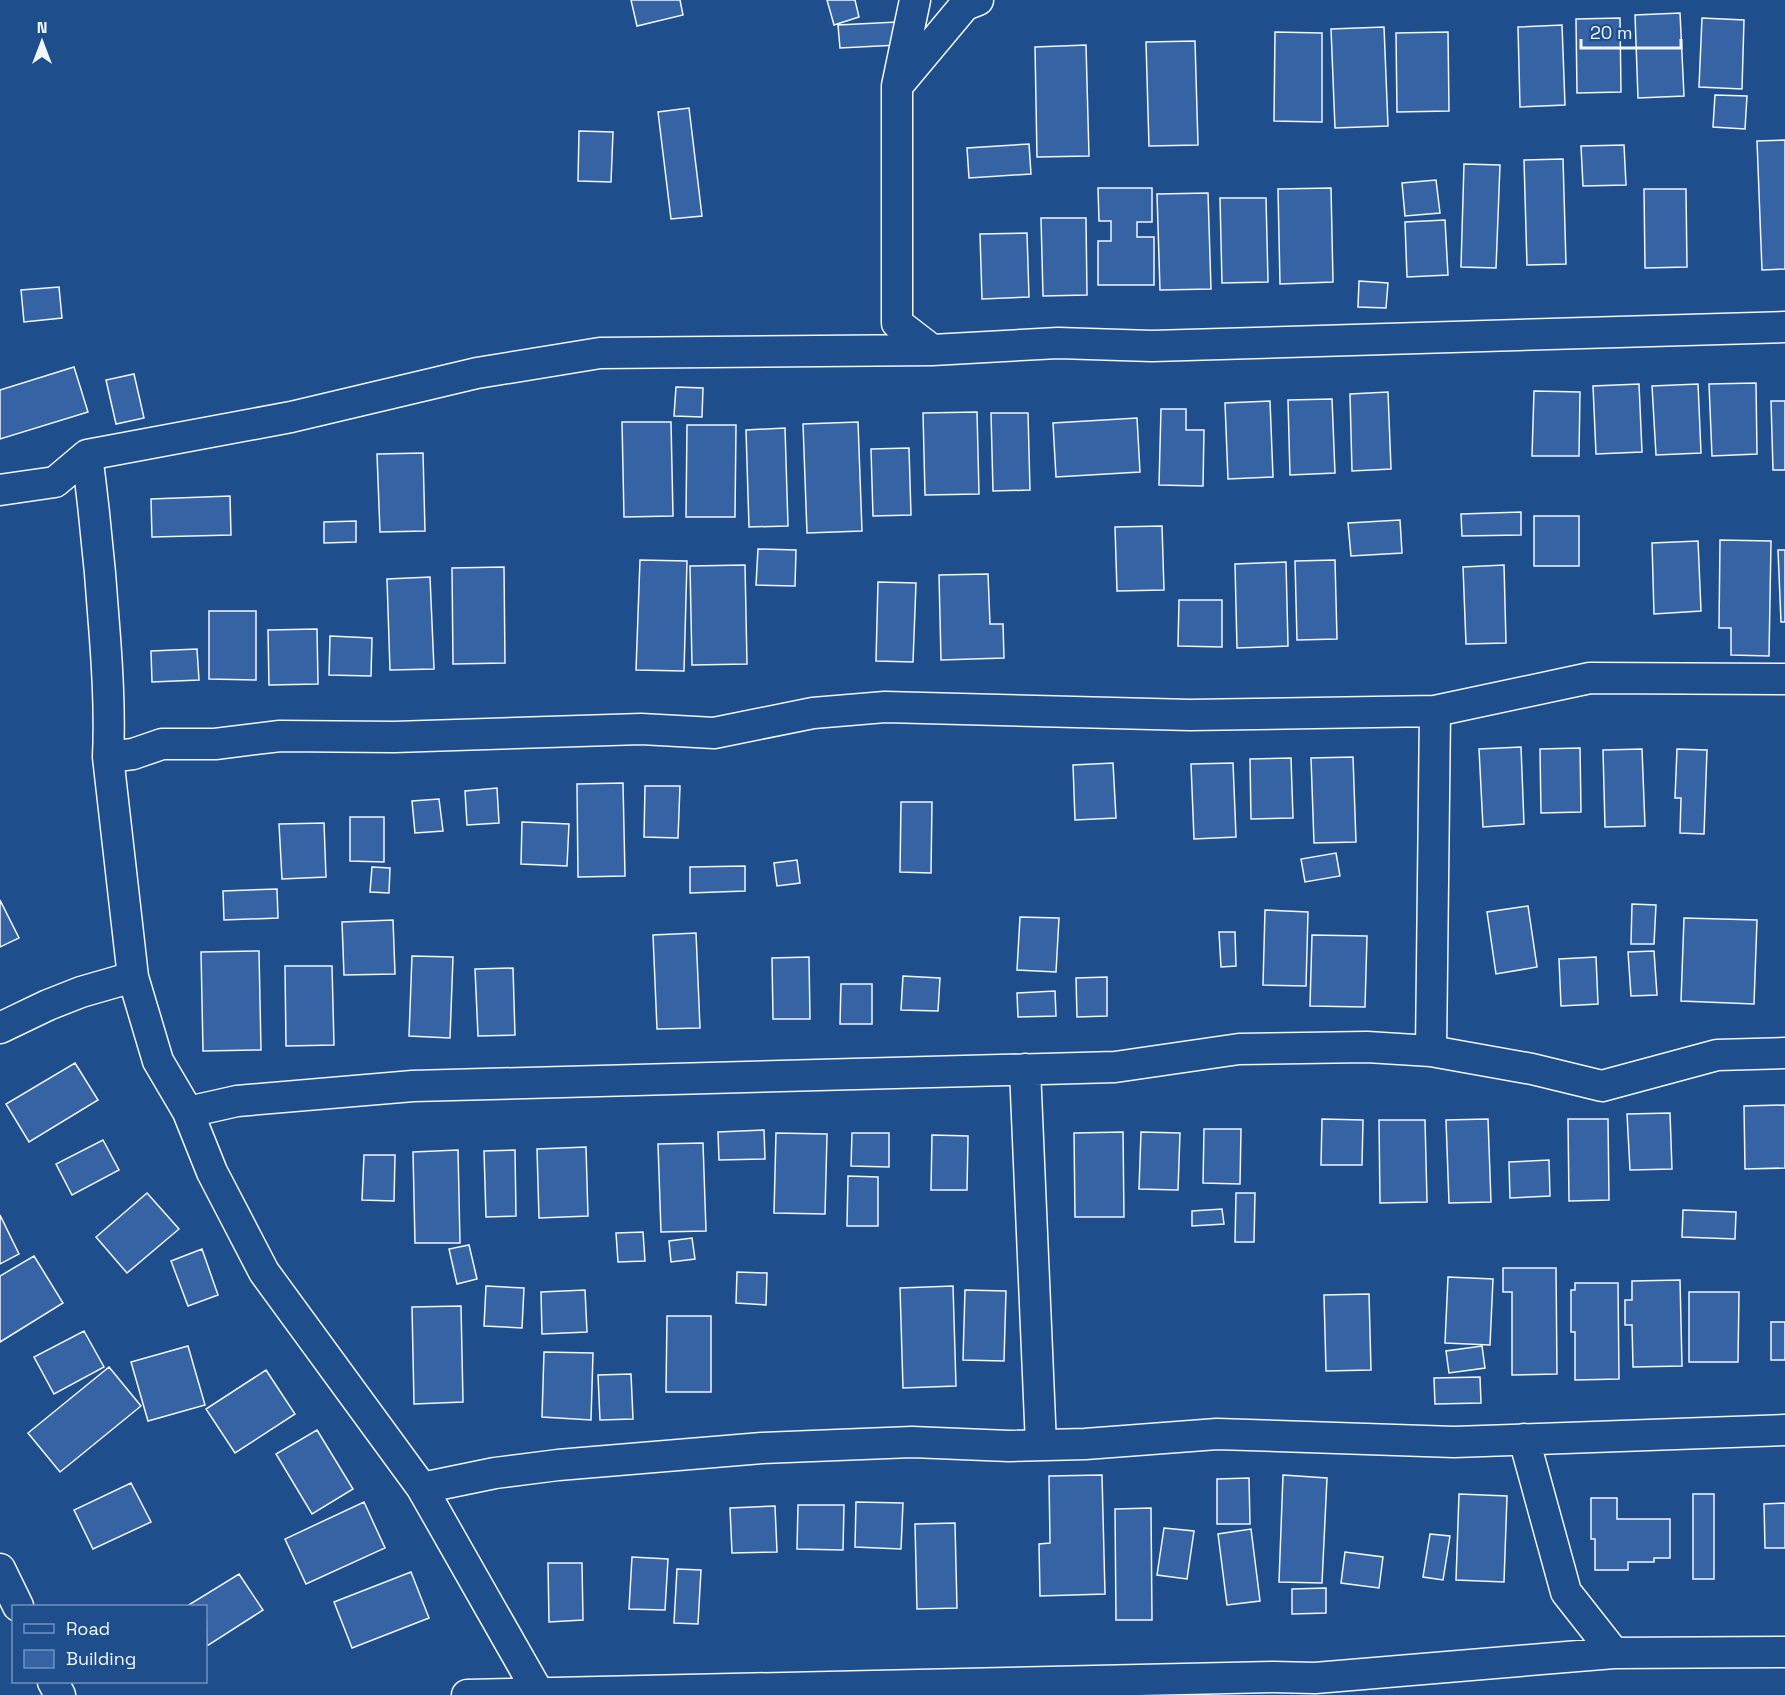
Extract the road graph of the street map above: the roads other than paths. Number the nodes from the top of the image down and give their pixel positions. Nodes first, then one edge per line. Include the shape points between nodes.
1 (915, 0) edge
2 (978, 0) edge
3 (897, 86) junction
4 (1785, 327) edge
5 (932, 350) junction
6 (87, 455) junction
7 (0, 490) edge
8 (1785, 679) edge
9 (1435, 711) junction
10 (108, 757) junction
11 (133, 977) junction
12 (0, 1028) edge
13 (1431, 1051) junction
14 (1785, 1053) edge
15 (1025, 1069) junction
16 (188, 1112) junction
17 (1785, 1430) edge
18 (1524, 1439) junction
19 (1041, 1445) junction
20 (422, 1488) junction
21 (0, 1569) edge
22 (18, 1605) edge
23 (1785, 1652) edge
24 (1614, 1653) junction
25 (1278, 1686) edge
26 (538, 1692) junction
27 (468, 1695) edge

1 - 3 street
2 - 3 street via 965,5
3 - 5 street via 897,323
4 - 5 street via 1152,346 1058,343
5 - 6 street via 600,353 477,373 291,417
6 - 7 street via 55,482
6 - 10 street via 108,678
8 - 9 street via 1590,678
9 - 10 street via 1190,716 885,707 813,713 714,733 641,729 280,736 215,744 162,744
9 - 13 street
10 - 11 street
11 - 12 street via 81,992
11 - 16 street via 158,1061
13 - 14 street via 1602,1086 1717,1055
13 - 15 street via 1367,1047 1239,1049 1115,1067
15 - 16 street via 413,1086 237,1101
15 - 19 street
16 - 20 street via 212,1172 264,1272
17 - 18 street
18 - 19 street via 1454,1442 1217,1434
18 - 24 street via 1566,1592
19 - 20 street via 912,1442 762,1448 548,1466
20 - 26 street
21 - 22 street
23 - 24 street
24 - 25 street via 1315,1678
25 - 26 street
26 - 27 street

